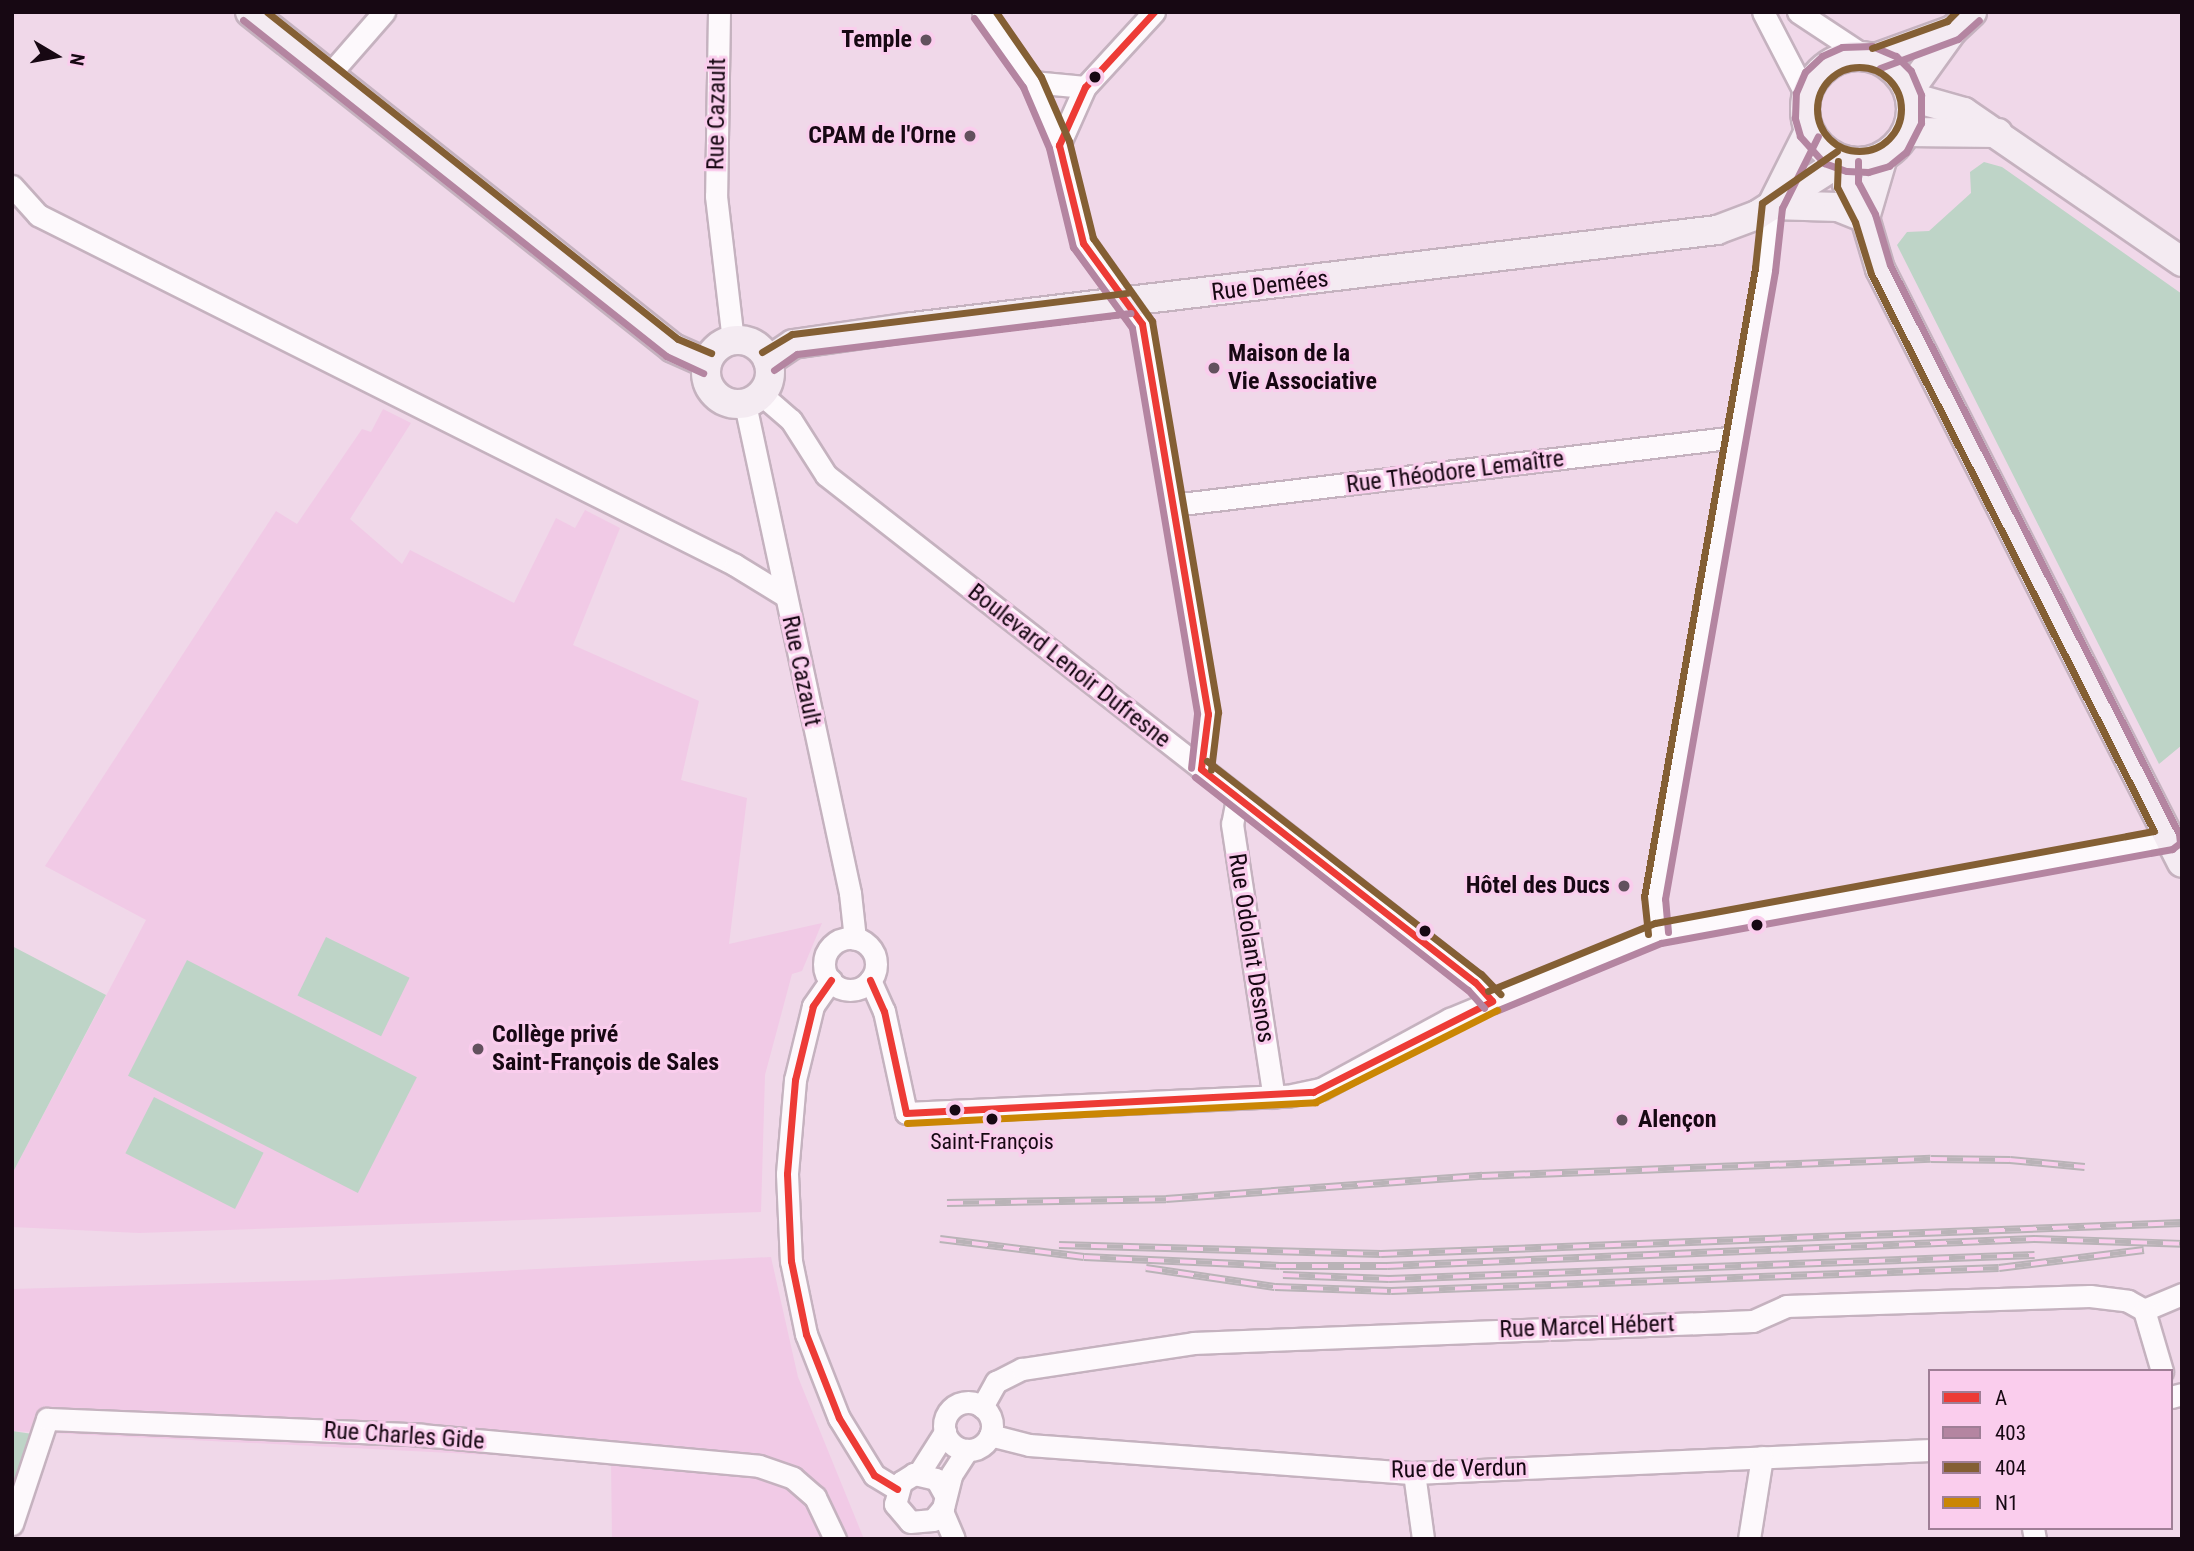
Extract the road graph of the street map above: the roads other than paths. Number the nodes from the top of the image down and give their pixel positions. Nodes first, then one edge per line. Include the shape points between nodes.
1 (250, 12) edge
2 (384, 12) edge
3 (719, 12) edge
4 (983, 12) edge
5 (1154, 12) edge
6 (1763, 12) edge
7 (1798, 12) edge
8 (1963, 21) edge
9 (1869, 56) junction
10 (329, 75) junction
11 (1032, 82) junction
12 (1085, 87) junction
13 (1910, 94) junction
14 (1806, 95) junction
15 (1809, 131) junction
16 (1907, 132) junction
17 (1999, 133) junction
18 (1059, 145) junction
19 (1883, 157) junction
20 (1846, 161) junction
21 (12, 186) edge
22 (1772, 205) junction
23 (1865, 218) junction
24 (2182, 262) edge
25 (1129, 303) junction
26 (733, 340) junction
27 (768, 361) junction
28 (707, 363) junction
29 (753, 400) junction
30 (1736, 437) junction
31 (1173, 505) junction
32 (773, 544) junction
33 (735, 565) junction
34 (784, 596) junction
35 (1201, 769) junction
36 (1237, 799) junction
37 (2176, 851) edge
38 (1658, 933) junction
39 (855, 939) junction
40 (831, 981) junction
41 (870, 981) junction
42 (1492, 1001) junction
43 (1274, 1097) junction
44 (2182, 1294) edge
45 (2144, 1310) junction
46 (2160, 1369) edge
47 (982, 1407) junction
48 (945, 1432) junction
49 (990, 1435) junction
50 (967, 1450) junction
51 (1928, 1450) edge
52 (1762, 1457) junction
53 (1414, 1473) junction
54 (919, 1474) junction
55 (897, 1489) junction
56 (943, 1503) junction
57 (12, 1524) edge
58 (915, 1531) edge
59 (835, 1539) edge
60 (954, 1539) edge
61 (1423, 1539) edge
62 (1749, 1539) edge

1 - 10 main road
2 - 10 street
3 - 26 street, Rue Cazault via 716,196
4 - 11 street
5 - 12 street
6 - 14 street
7 - 9 street
8 - 9 main road
8 - 13 main road
9 - 13 main road via 1890,65
9 - 14 main road via 1827,65
10 - 28 main road via 673,348
11 - 12 street
11 - 18 street
12 - 18 street
13 - 16 main road
13 - 17 main road via 1964,112
14 - 15 main road
15 - 20 main road via 1820,146
15 - 22 main road
16 - 17 main road
16 - 19 main road
17 - 24 main road
18 - 25 street via 1083,243
19 - 20 main road
19 - 23 main road
20 - 22 main road, Rue Demées
20 - 23 main road via 1847,184
21 - 33 street via 38,215
22 - 23 main road via 1838,207
22 - 25 main road, Rue Demées via 1717,230 1676,238
22 - 30 street
23 - 37 main road via 1880,270
25 - 27 main road, Rue Demées via 793,344
25 - 31 street via 1142,324
26 - 27 main road via 754,344
26 - 28 main road via 717,348
27 - 29 main road via 770,379
28 - 29 main road via 714,394 734,404
29 - 32 street, Rue Cazault
29 - 35 street, Boulevard Lenoir Dufresne via 791,420 826,475 838,485
30 - 31 street, Rue Théodore Lemaître
30 - 38 street via 1654,899
31 - 35 street via 1208,714
32 - 33 street via 753,561
32 - 34 street, Rue Cazault
33 - 34 street
34 - 39 street, Rue Cazault via 850,893
35 - 36 street, Boulevard Lenoir Dufresne
36 - 42 street, Boulevard Lenoir Dufresne via 1475,982
36 - 43 street, Rue Odolant Desnos via 1231,824
37 - 38 street
38 - 42 street
39 - 40 street via 839,941 828,951 825,966
39 - 41 street via 873,951 876,967
40 - 41 street via 846,989
40 - 55 street via 813,1006 794,1091 787,1174 791,1261 806,1334 839,1418 874,1475
41 - 43 street via 884,1011 906,1113
42 - 43 street via 1321,1089
44 - 45 street
45 - 46 street
45 - 47 street, Rue Marcel Hébert via 2127,1301 2090,1296 1786,1306 1753,1321 1193,1343 1022,1369 996,1382
47 - 48 street via 968,1402 954,1407 946,1418
47 - 49 street via 991,1420
48 - 50 street via 951,1443
48 - 54 street
49 - 50 street via 981,1446
49 - 53 street, Rue de Verdun via 1029,1445
50 - 56 street
51 - 52 street, Rue de Verdun
52 - 53 street, Rue de Verdun
52 - 62 street
53 - 61 street
54 - 55 street via 907,1477
54 - 56 street via 936,1479
55 - 58 street via 899,1512
56 - 58 street via 933,1520
56 - 60 street
57 - 59 street, Rue Charles Gide via 47,1419 421,1435 759,1466 793,1478 815,1497

